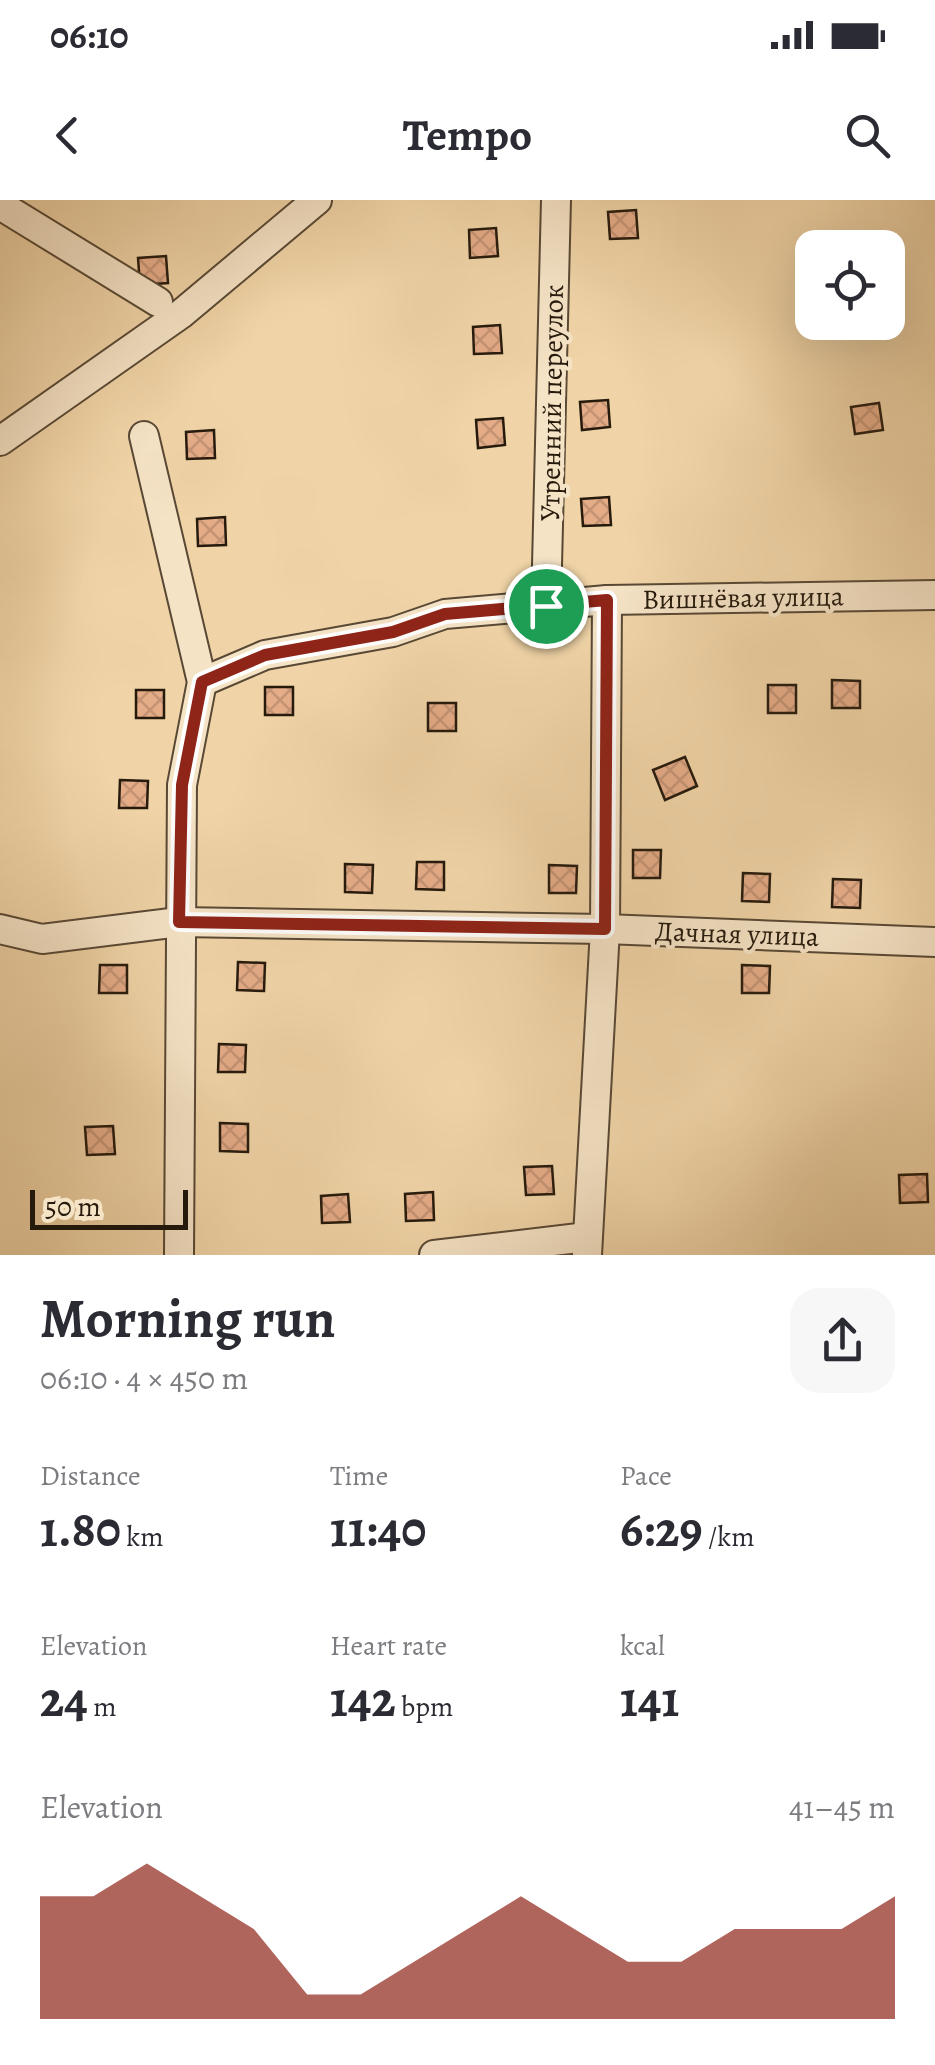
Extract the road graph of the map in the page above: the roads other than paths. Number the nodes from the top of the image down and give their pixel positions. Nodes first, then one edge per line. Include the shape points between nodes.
1 (318, 200) edge
2 (556, 200) edge
3 (0, 205) edge
4 (158, 302) dead end
5 (144, 436) dead end
6 (0, 441) edge
7 (935, 595) edge
8 (607, 600) junction
9 (546, 606) junction
10 (202, 682) junction
11 (179, 922) junction
12 (0, 929) edge
13 (605, 929) junction
14 (935, 942) edge
15 (587, 1246) edge
16 (179, 1255) edge
17 (434, 1255) edge

1 - 6 street via 181,314
2 - 9 street, Утренний переулок
3 - 4 street
5 - 10 street
7 - 8 street, Вишнёвая улица
8 - 9 street, Вишнёвая улица
8 - 13 street
9 - 10 street, Вишнёвая улица via 445,614 393,632 265,655
10 - 11 street via 182,785
11 - 12 street, Дачная улица via 42,939
11 - 13 street, Дачная улица
11 - 16 street
13 - 14 street, Дачная улица
13 - 15 street
15 - 17 street

